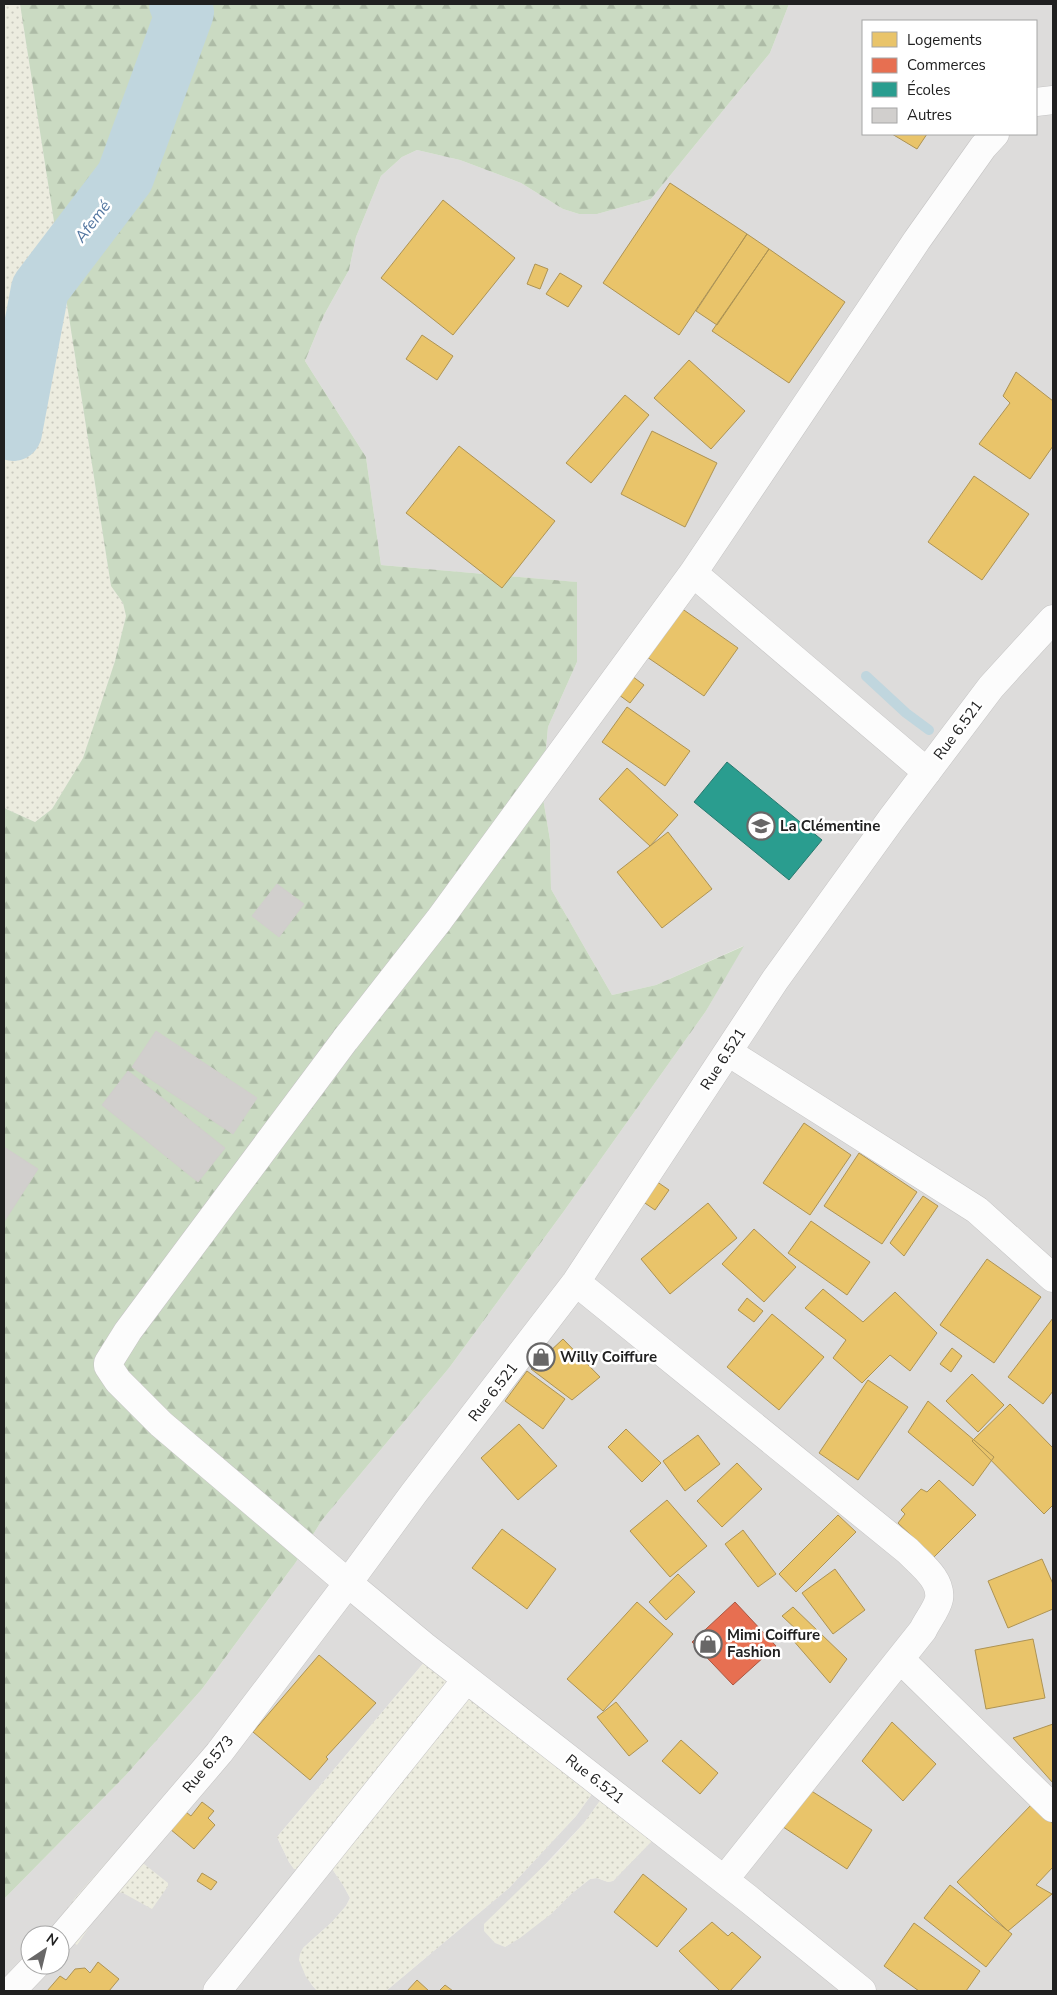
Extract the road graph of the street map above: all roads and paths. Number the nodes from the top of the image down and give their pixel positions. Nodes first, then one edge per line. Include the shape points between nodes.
1 (1053, 100) edge
2 (1037, 102) edge
3 (994, 135) edge
4 (693, 573) junction
5 (1053, 619) edge
6 (927, 772) junction
7 (728, 1052) junction
8 (1053, 1278) edge
9 (576, 1282) junction
10 (348, 1584) junction
11 (900, 1659) junction
12 (466, 1680) junction
13 (1053, 1808) edge
14 (724, 1880) junction
15 (70, 1927) edge
16 (26, 1975) edge
17 (11, 1991) edge
18 (217, 1991) edge
19 (862, 1991) edge

1 - 2 street
3 - 4 street via 917,240
4 - 6 street
4 - 10 street via 439,920 345,1040 109,1360 108,1366 118,1381 161,1424
5 - 6 street, Rue 6.521 via 991,687
6 - 7 street, Rue 6.521 via 775,980
7 - 8 street via 977,1210
7 - 9 street, Rue 6.521
9 - 10 street, Rue 6.521
9 - 11 street via 872,1521 931,1574 939,1587 938,1600 922,1630
10 - 12 street, Rue 6.521
10 - 15 street, Rue 6.573 via 219,1753
11 - 13 street
11 - 14 street
12 - 14 street, Rue 6.521
12 - 18 street
14 - 19 street, Rue 6.521
16 - 17 street

